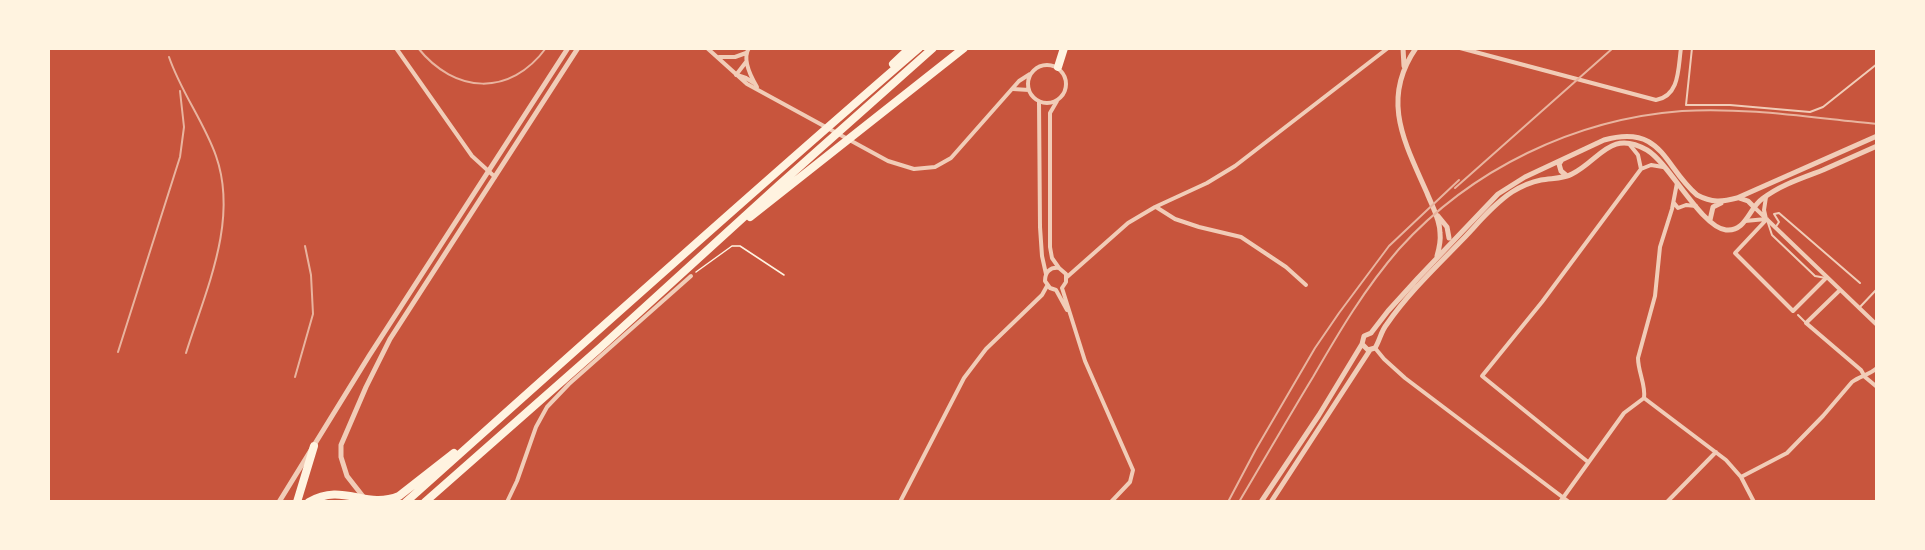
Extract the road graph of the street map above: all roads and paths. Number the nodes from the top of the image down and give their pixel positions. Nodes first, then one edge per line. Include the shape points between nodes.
1 (396, 48) edge
2 (568, 48) edge
3 (578, 48) edge
4 (707, 48) edge
5 (910, 48) edge
6 (919, 48) edge
7 (933, 48) edge
8 (964, 48) edge
9 (1064, 48) edge
10 (1388, 48) edge
11 (1403, 48) edge
12 (1414, 48) edge
13 (1460, 48) edge
14 (1681, 48) edge
15 (1692, 48) edge
16 (748, 50) edge
17 (718, 57) junction
18 (747, 61) junction
19 (1877, 64) edge
20 (1058, 67) junction
21 (1404, 68) junction
22 (1030, 74) junction
23 (736, 75) junction
24 (756, 86) junction
25 (1012, 88) junction
26 (1029, 90) junction
27 (856, 101) junction
28 (1039, 101) junction
29 (1057, 101) junction
30 (1877, 136) edge
31 (1629, 144) junction
32 (1877, 146) edge
33 (1562, 160) junction
34 (1665, 167) junction
35 (1641, 169) junction
36 (489, 172) junction
37 (1567, 176) junction
38 (495, 177) junction
39 (1677, 183) junction
40 (1766, 196) junction
41 (1737, 198) junction
42 (1673, 202) junction
43 (1720, 203) junction
44 (1754, 206) junction
45 (1155, 207) junction
46 (1697, 207) junction
47 (1767, 220) junction
48 (1710, 221) junction
49 (1746, 221) junction
50 (1440, 222) junction
51 (1447, 227) junction
52 (1775, 228) junction
53 (1462, 230) junction
54 (1441, 231) junction
55 (1453, 241) junction
56 (715, 242) junction
57 (1437, 258) junction
58 (1059, 268) junction
59 (1064, 271) junction
60 (1072, 271) junction
61 (1046, 274) junction
62 (784, 275) dead end
63 (691, 276) joint
64 (1067, 277) junction
65 (1827, 278) junction
66 (1860, 283) dead end
67 (1306, 285) dead end
68 (1047, 286) junction
69 (1062, 288) junction
70 (1877, 289) edge
71 (1056, 290) junction
72 (1840, 290) junction
73 (1859, 308) junction
74 (1068, 310) junction
75 (1798, 315) dead end
76 (1806, 323) junction
77 (1877, 325) edge
78 (1371, 333) junction
79 (1378, 339) junction
80 (1362, 344) junction
81 (1373, 349) junction
82 (1877, 368) edge
83 (1864, 377) junction
84 (1877, 387) edge
85 (1644, 398) junction
86 (510, 410) junction
87 (314, 446) junction
88 (1716, 452) junction
89 (1588, 462) junction
90 (1741, 477) junction
91 (1562, 500) edge
92 (279, 502) edge
93 (297, 502) edge
94 (309, 502) edge
95 (369, 502) edge
96 (406, 502) edge
97 (425, 502) edge
98 (507, 502) edge
99 (900, 502) edge
100 (1112, 502) edge
101 (1261, 502) edge
102 (1271, 502) edge
103 (1569, 502) edge
104 (1667, 502) edge
105 (1754, 502) edge

1 - 36 street via 472,156
2 - 36 street
3 - 38 street
4 - 17 street
5 - 27 highway
6 - 27 highway
7 - 56 highway
8 - 56 highway
9 - 20 highway
10 - 45 street via 1235,166
11 - 12 street
11 - 21 street
12 - 21 street
13 - 14 street via 1656,100 1669,94 1676,83
15 - 19 lane via 1686,105 1810,112 1823,107
16 - 17 street via 735,57
16 - 18 street
17 - 23 street
18 - 23 street
18 - 24 street
20 - 22 street via 1044,64
20 - 29 street via 1067,84
21 - 50 street via 1399,123
22 - 25 street
22 - 26 street
23 - 24 street
24 - 25 street via 888,161 914,169 943,164 958,152
25 - 26 street
26 - 28 street
27 - 86 highway
28 - 29 street
28 - 61 street via 1040,227
29 - 58 street via 1050,113 1050,228 1051,253
30 - 41 street
31 - 34 street via 1648,151
31 - 35 street via 1638,155
31 - 37 street via 1608,146
32 - 40 street
33 - 37 street via 1560,168
33 - 43 street via 1617,137 1645,140 1662,151 1697,195
33 - 53 street via 1498,194
34 - 35 street via 1651,165
34 - 39 street
35 - 89 street via 1482,376
36 - 38 street
36 - 87 street
37 - 55 street via 1539,180 1511,193
38 - 95 street via 390,339 341,445 347,476
39 - 42 street
39 - 46 street
40 - 44 street
40 - 47 street
41 - 43 street
41 - 44 street
42 - 46 street via 1675,207
42 - 85 street via 1660,247 1655,296 1638,358
43 - 48 street via 1713,207
44 - 47 street
44 - 49 street
45 - 60 street via 1128,223
45 - 67 street via 1175,219 1241,237 1287,267
46 - 48 street
47 - 49 street
47 - 52 street
47 - 65 lane via 1772,235 1815,276
47 - 65 street via 1735,254 1793,311
48 - 49 street via 1724,230 1733,230
50 - 51 street
50 - 54 street
51 - 53 street
51 - 55 street
52 - 65 street
52 - 66 lane via 1780,223 1774,214 1778,213
53 - 55 street
54 - 55 street
54 - 57 street
55 - 57 street
55 - 79 street
56 - 97 highway
57 - 78 street
58 - 59 street
58 - 61 street
59 - 60 street
59 - 64 street
60 - 64 street
61 - 68 street
62 - 63 path via 740,246 732,246
63 - 98 street via 547,407
64 - 69 street
65 - 72 street
68 - 71 street
68 - 99 street via 986,349 964,378
69 - 71 street
69 - 74 street
70 - 73 lane
71 - 74 street
72 - 73 street
72 - 76 street
73 - 77 street
74 - 100 street via 1085,361 1134,470 1130,482
75 - 76 lane
76 - 83 street via 1861,370
78 - 79 street
78 - 80 street via 1364,336
79 - 81 street
80 - 81 street
80 - 101 street
81 - 91 street
81 - 102 street
82 - 83 street
83 - 84 street
83 - 90 street via 1852,382 1786,453
85 - 88 street
85 - 89 street via 1624,413
86 - 94 highway via 399,496 375,501 329,493
86 - 96 highway
87 - 92 street
87 - 93 highway
88 - 90 street
88 - 104 street
89 - 91 street
90 - 105 street
91 - 103 street

